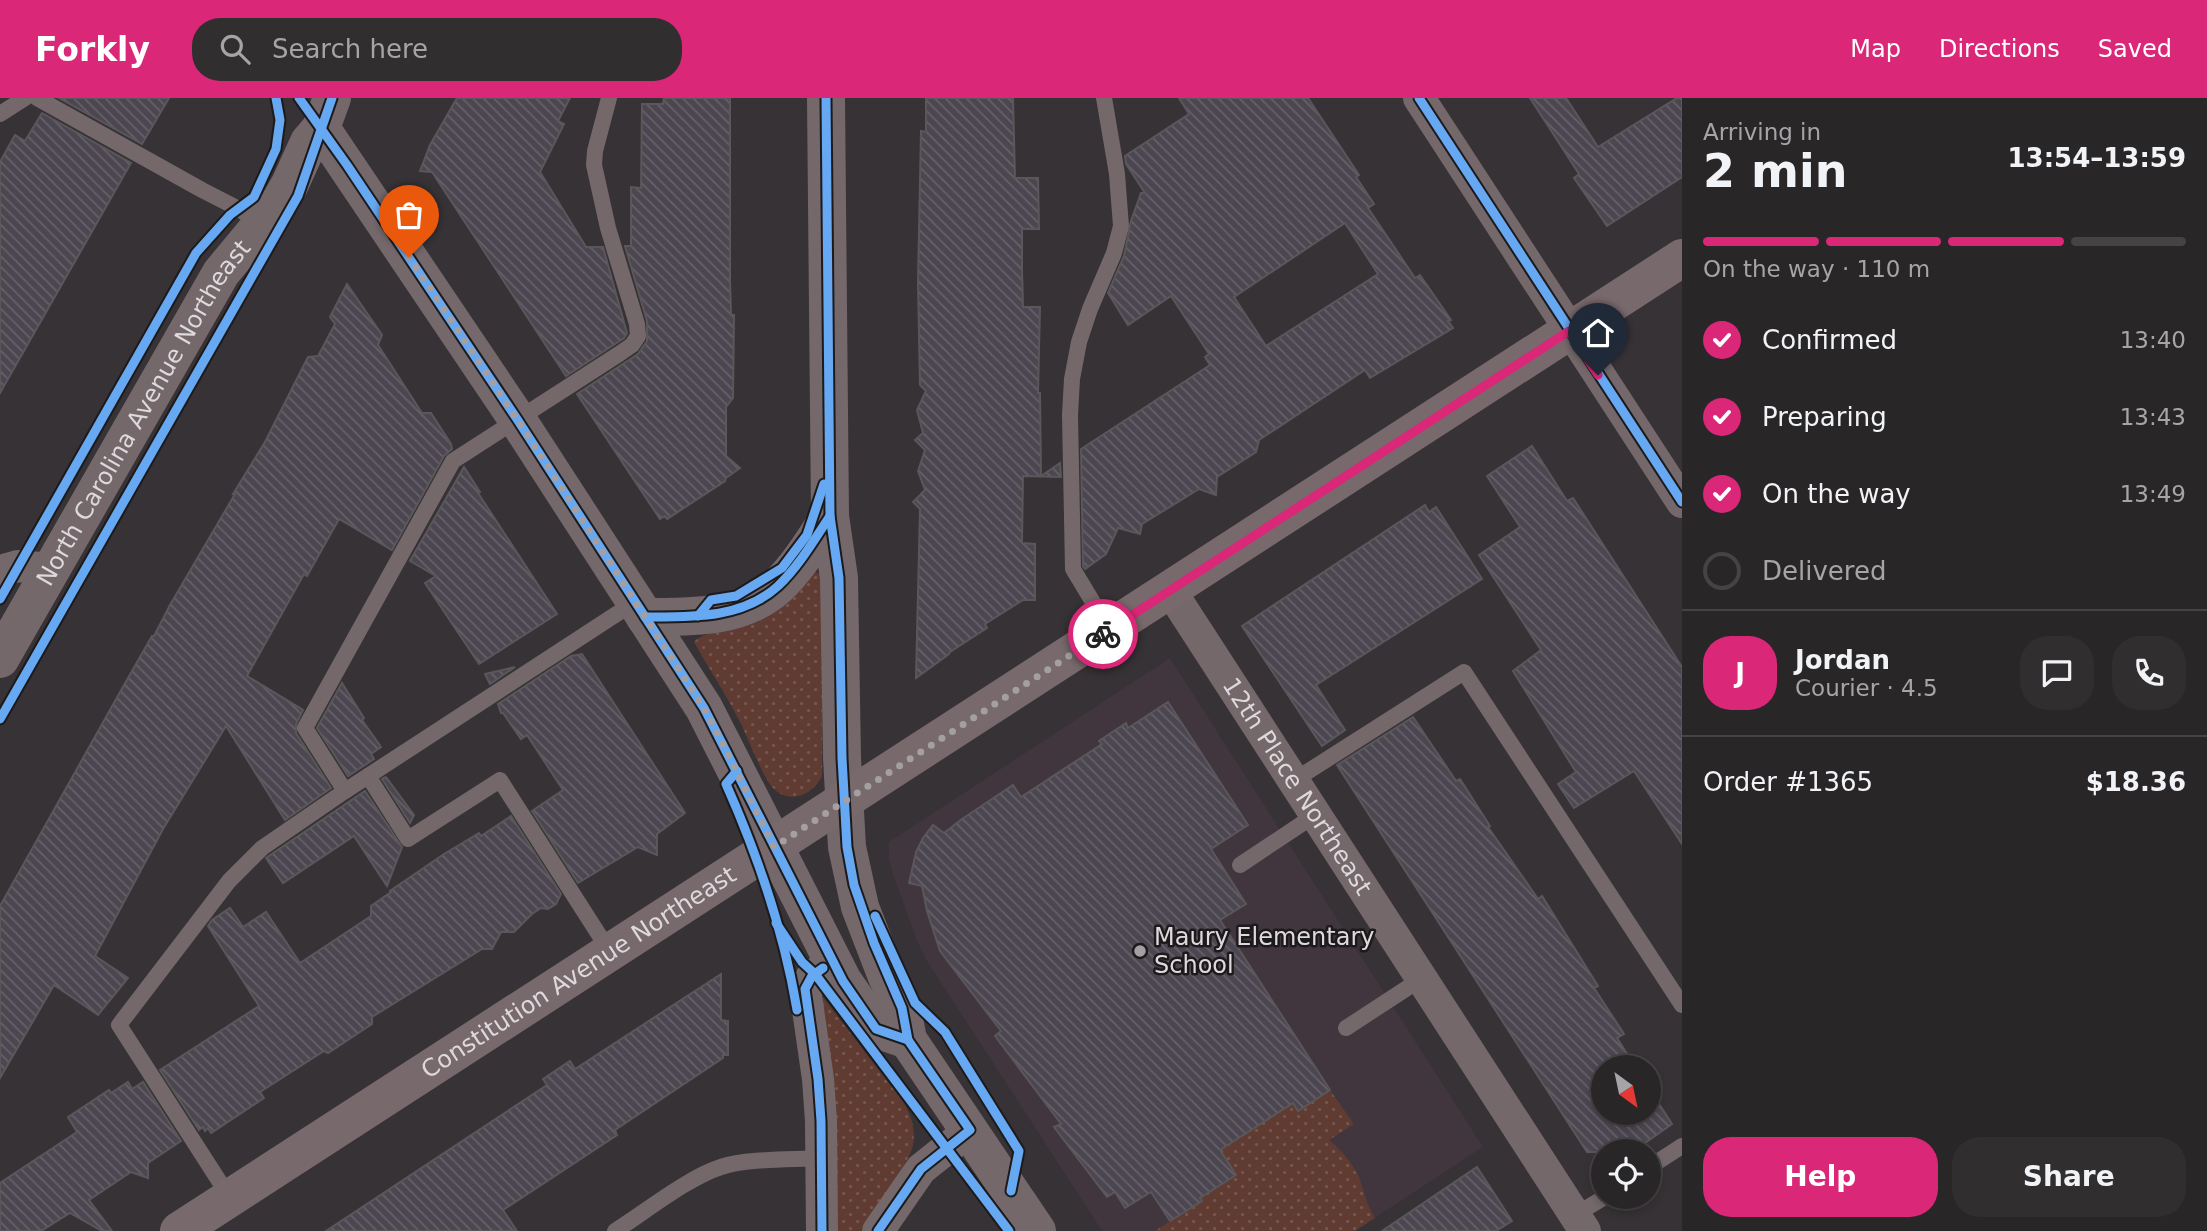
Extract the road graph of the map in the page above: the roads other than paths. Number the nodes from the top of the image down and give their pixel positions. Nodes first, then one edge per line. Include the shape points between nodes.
1 (25, 98) edge
2 (37, 98) edge
3 (299, 98) edge
4 (609, 98) edge
5 (826, 98) edge
6 (1104, 98) edge
7 (1419, 98) edge
8 (327, 113) edge
9 (0, 114) edge
10 (262, 224) junction
11 (1682, 258) edge
12 (1569, 331) junction
13 (517, 419) junction
14 (1682, 502) edge
15 (830, 516) junction
16 (51, 569) junction
17 (0, 571) edge
18 (1170, 590) junction
19 (640, 609) junction
20 (1109, 629) junction
21 (0, 659) edge
22 (368, 776) junction
23 (1293, 781) junction
24 (345, 791) junction
25 (844, 802) junction
26 (1315, 815) junction
27 (774, 847) junction
28 (1240, 864) dead end
29 (610, 952) junction
30 (832, 962) junction
31 (1420, 979) junction
32 (1682, 1005) edge
33 (1346, 1028) dead end
34 (908, 1040) junction
35 (970, 1130) junction
36 (1682, 1146) edge
37 (823, 1158) junction
38 (1661, 1160) edge
39 (230, 1198) junction
40 (1593, 1209) edge
41 (1580, 1223) edge
42 (180, 1231) edge
43 (615, 1231) edge
44 (822, 1231) edge
45 (878, 1231) edge
46 (1037, 1231) edge

1 - 9 lane
2 - 10 lane
3 - 8 street
4 - 13 lane via 594,165 638,336 619,354
5 - 15 street
6 - 20 lane via 1121,226 1079,342 1070,415 1073,569
7 - 12 street
8 - 10 street, North Carolina Avenue Northeast via 279,204
8 - 13 street
10 - 16 street, North Carolina Avenue Northeast via 221,273
11 - 12 main road, Constitution Avenue Northeast
12 - 14 street
12 - 18 main road, Constitution Avenue Northeast
13 - 19 street
13 - 24 lane via 453,461 305,728
15 - 19 street via 789,574 754,604 723,613 677,617
15 - 25 street via 839,578
16 - 17 street via 18,566
16 - 21 street, North Carolina Avenue Northeast
18 - 20 main road, Constitution Avenue Northeast
18 - 23 street, 12th Place Northeast
19 - 22 lane
19 - 27 street via 717,732
20 - 25 main road, Constitution Avenue Northeast
22 - 24 lane
22 - 29 lane via 408,839 500,779
23 - 26 street, 12th Place Northeast
23 - 32 lane via 1464,672
24 - 39 lane via 262,848 240,869 119,1026
25 - 27 main road, Constitution Avenue Northeast
25 - 34 street via 854,885 902,1008
26 - 28 lane
26 - 31 street, 12th Place Northeast
27 - 29 main road, Constitution Avenue Northeast
27 - 30 street
29 - 39 main road, Constitution Avenue Northeast
30 - 34 street via 876,1029
30 - 37 street via 815,974 805,989
31 - 33 lane
31 - 41 street, 12th Place Northeast
34 - 35 street
35 - 45 street via 922,1169
35 - 46 street
36 - 38 lane
37 - 43 lane via 721,1167
37 - 44 street
39 - 42 main road, Constitution Avenue Northeast
40 - 41 lane

